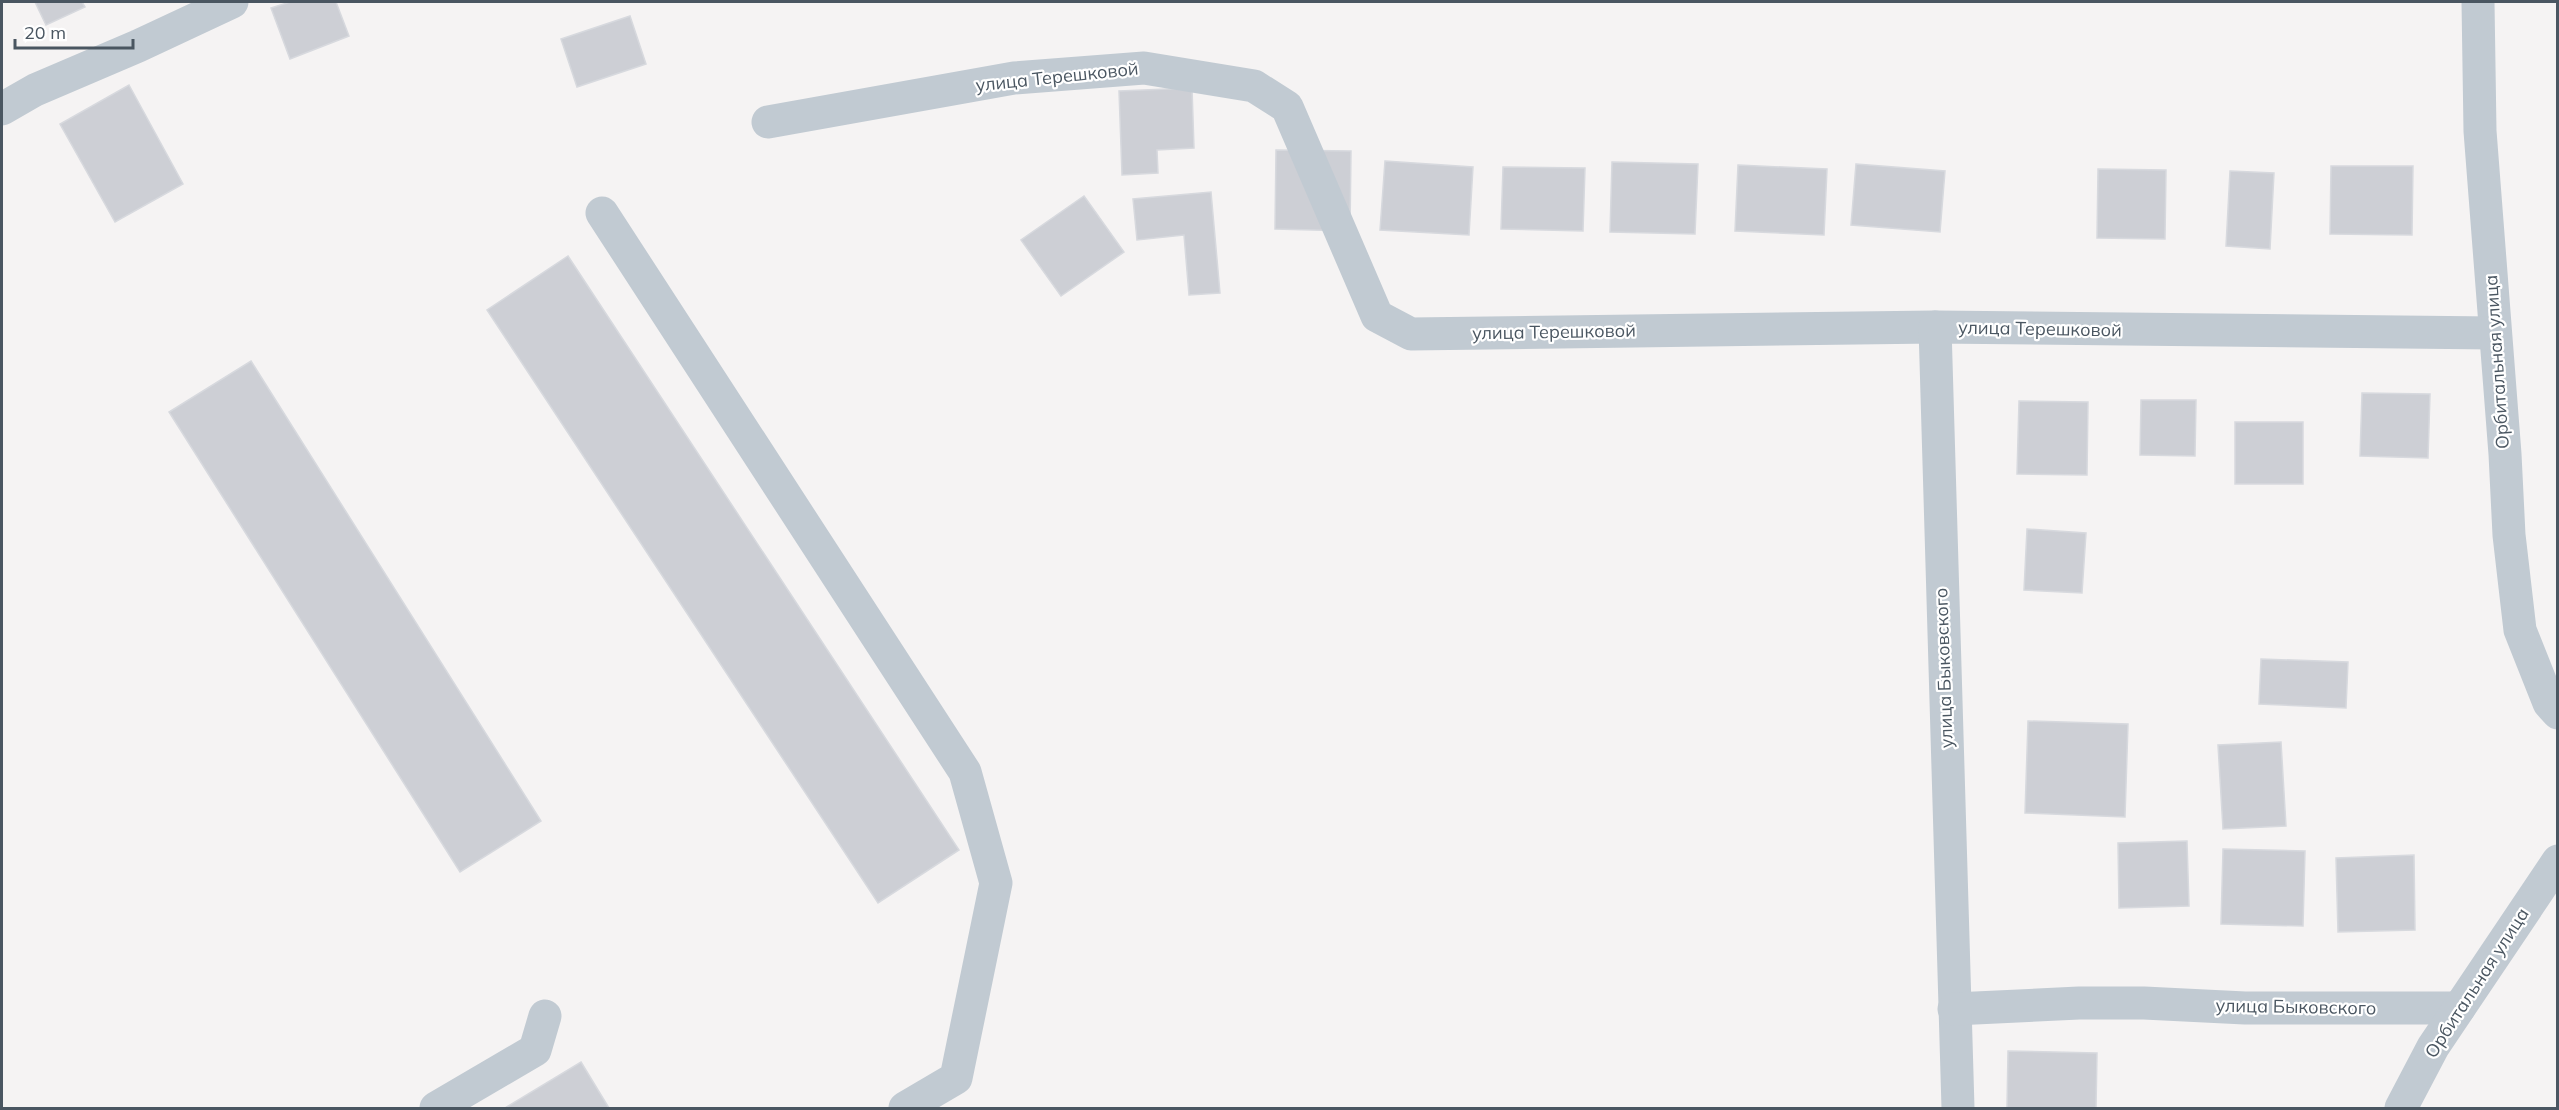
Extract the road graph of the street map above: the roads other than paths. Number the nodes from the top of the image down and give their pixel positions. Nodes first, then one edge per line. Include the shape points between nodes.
1 (232, 2) edge
2 (2478, 2) edge
3 (2, 109) edge
4 (768, 122) dead end
5 (602, 213) dead end
6 (1935, 327) junction
7 (2494, 333) junction
8 (2558, 712) edge
9 (2558, 861) edge
10 (2459, 1008) junction
11 (1954, 1009) junction
12 (545, 1016) dead end
13 (436, 1108) edge
14 (905, 1108) edge
15 (1958, 1108) edge
16 (2401, 1108) edge

1 - 3 street via 35,90
2 - 7 street, Орбитальная улица via 2480,131
4 - 6 street, улица Терешковой via 1014,78 1144,68 1254,86 1287,107 1377,316 1411,334
5 - 14 street via 965,772 996,883 956,1078
6 - 7 street, улица Терешковой
6 - 11 street, улица Быковского
7 - 8 street, Орбитальная улица via 2520,630 2549,703
9 - 10 street, Орбитальная улица
10 - 11 street, улица Быковского via 2079,1003
10 - 16 street, Орбитальная улица
11 - 15 street, улица Быковского
12 - 13 street via 535,1050

